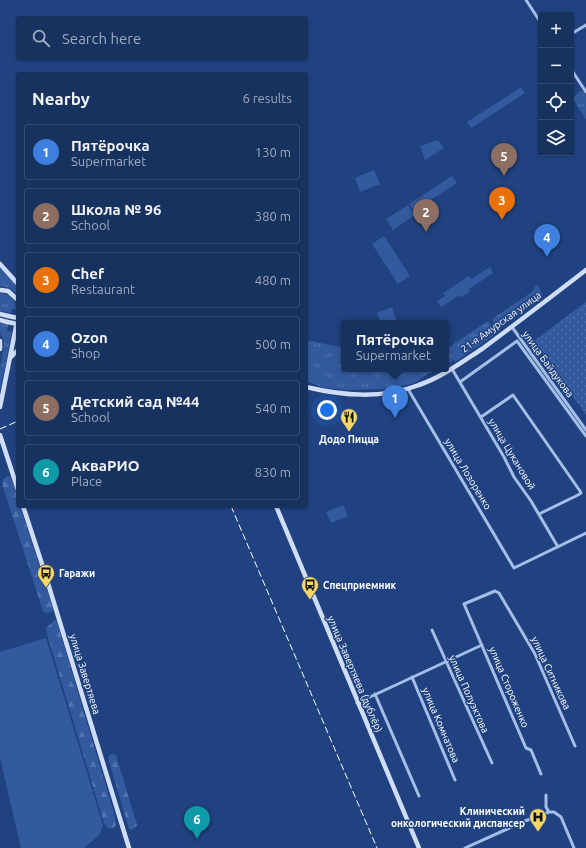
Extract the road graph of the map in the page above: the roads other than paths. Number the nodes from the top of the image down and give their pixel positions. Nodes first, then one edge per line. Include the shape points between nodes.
1 (526, 0) edge
2 (538, 18) edge
3 (586, 25) edge
4 (574, 32) edge
5 (574, 73) edge
6 (585, 87) edge
7 (586, 92) edge
8 (0, 264) edge
9 (586, 270) edge
10 (16, 282) edge
11 (0, 290) edge
12 (16, 298) edge
13 (0, 314) edge
14 (16, 318) edge
15 (0, 320) edge
16 (16, 325) edge
17 (512, 327) junction
18 (16, 329) edge
19 (0, 341) edge
20 (0, 349) edge
21 (16, 352) edge
22 (9, 359) junction
23 (452, 369) junction
24 (449, 371) edge
25 (446, 372) edge
26 (460, 382) junction
27 (308, 387) edge
28 (408, 389) junction
29 (0, 407) edge
30 (481, 417) junction
31 (586, 430) edge
32 (0, 435) edge
33 (586, 436) edge
34 (16, 484) edge
35 (24, 508) edge
36 (277, 508) edge
37 (538, 514) junction
38 (586, 533) edge
39 (558, 547) junction
40 (464, 604) joint
41 (432, 630) dead end
42 (482, 645) junction
43 (446, 662) junction
44 (412, 677) junction
45 (375, 694) junction
46 (357, 703) junction
47 (575, 746) dead end
48 (492, 763) dead end
49 (541, 774) dead end
50 (455, 780) dead end
51 (546, 795) dead end
52 (419, 796) dead end
53 (549, 812) junction
54 (129, 848) edge
55 (419, 848) edge
56 (465, 848) edge
57 (574, 848) edge

1 - 2 street
3 - 4 street
5 - 6 street
6 - 7 street
8 - 10 main road
9 - 17 main road, 21-я Амурская улица
11 - 12 main road via 8,291
13 - 14 main road, bridge
15 - 16 main road, bridge
17 - 23 main road, 21-я Амурская улица
17 - 31 street, улица Байдукова
18 - 22 main road
19 - 20 main road
21 - 22 main road
22 - 29 main road
23 - 24 main road, 21-я Амурская улица
23 - 26 street, улица Цукановой
25 - 28 main road, 21-я Амурская улица
26 - 30 street, улица Цукановой
26 - 33 street, улица Байдукова via 517,341
27 - 28 main road, 21-я Амурская улица via 354,395
28 - 39 street, улица Лозоренко via 514,568
30 - 37 street, улица Цукановой
30 - 37 street via 513,395 580,491 578,495
32 - 34 main road
35 - 54 main road, улица Завертяева
36 - 46 main road, улица Завертяева (дублёр)
37 - 39 street, улица Цукановой
38 - 39 street
40 - 42 street, улица Стороженко
40 - 47 street, улица Ситникова via 494,590 499,593 535,654
41 - 43 street, улица Полуэктова
42 - 43 street
42 - 49 street, улица Стороженко via 526,748 531,750
43 - 44 street
43 - 48 street, улица Полуэктова
44 - 45 street
44 - 50 street, улица Комнатова
45 - 46 street
45 - 52 street
46 - 55 main road, улица Завертяева (дублёр)
51 - 53 street via 546,807
53 - 56 street
53 - 57 street via 554,812 561,818

